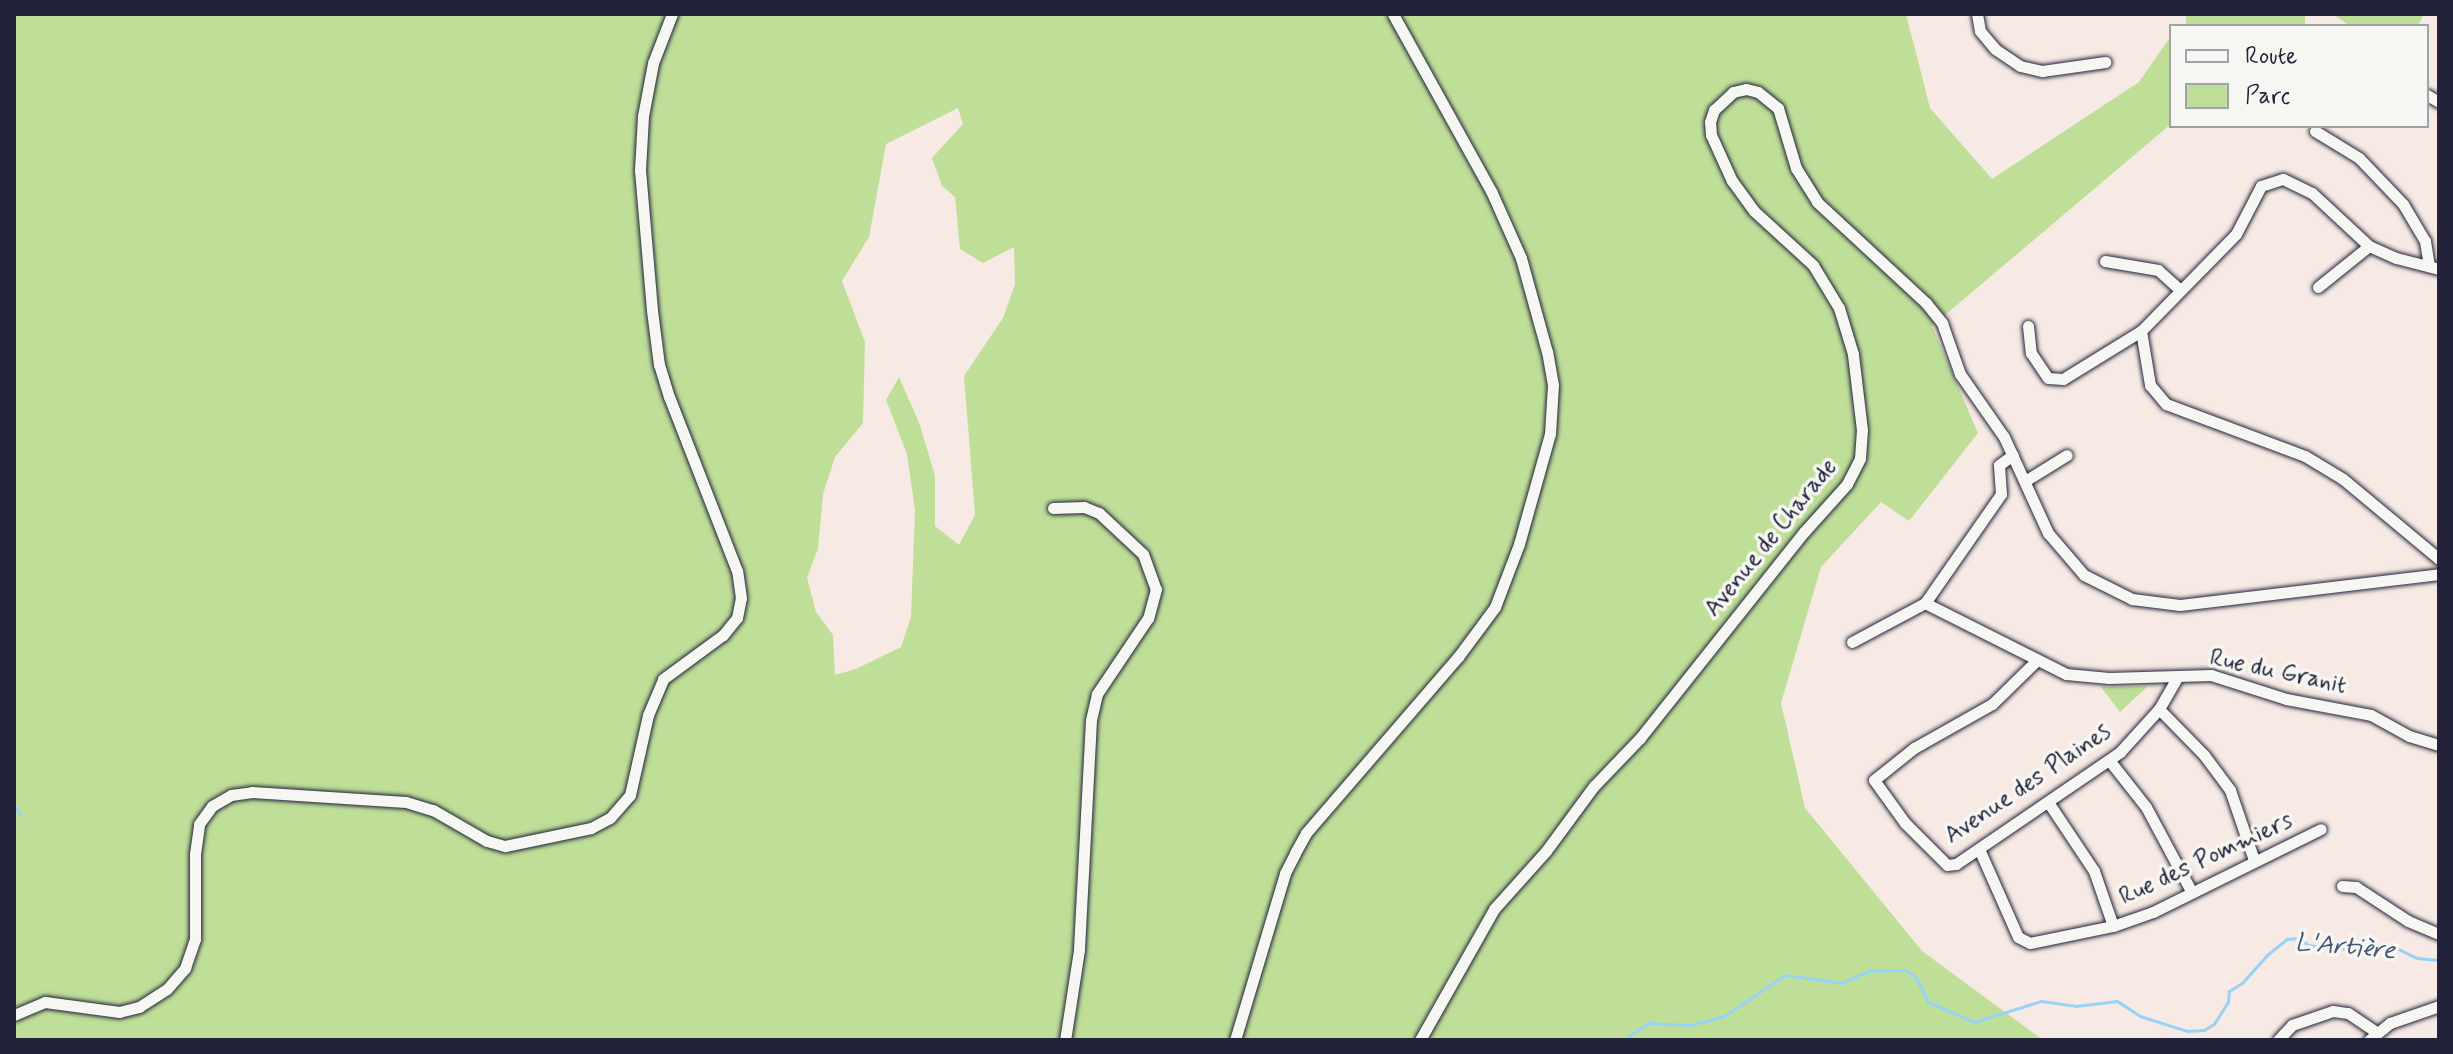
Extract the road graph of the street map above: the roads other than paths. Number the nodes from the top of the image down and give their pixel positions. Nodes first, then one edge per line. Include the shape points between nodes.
1 (672, 14) edge
2 (1393, 14) edge
3 (1977, 14) edge
4 (2105, 62) dead end
5 (2315, 131) dead end
6 (2369, 246) junction
7 (2105, 261) dead end
8 (2434, 267) edge
9 (2318, 287) dead end
10 (2180, 290) junction
11 (2028, 326) dead end
12 (2141, 331) junction
13 (2013, 455) junction
14 (2067, 455) dead end
15 (2025, 481) junction
16 (1053, 508) dead end
17 (2439, 559) edge
18 (2439, 574) edge
19 (1925, 603) junction
20 (1852, 642) dead end
21 (2037, 660) junction
22 (2178, 676) junction
23 (2159, 709) junction
24 (2439, 745) edge
25 (2109, 760) junction
26 (2048, 802) junction
27 (2321, 829) dead end
28 (1979, 849) junction
29 (2254, 860) junction
30 (2342, 886) dead end
31 (2191, 891) junction
32 (2113, 926) junction
33 (2439, 934) edge
34 (2439, 1006) edge
35 (14, 1015) edge
36 (2372, 1036) edge
37 (1065, 1040) edge
38 (1235, 1040) edge
39 (1420, 1040) edge
40 (2278, 1040) edge

1 - 35 street via 653,63 643,116 640,170 652,310 659,365 737,571 741,598 737,618 723,635 663,679 648,715 630,795 610,818 591,828 505,846 406,802 231,795 212,806 199,824 195,939 185,968 167,989 131,1010 108,1012 45,1002
2 - 38 street via 1491,191 1521,258 1553,385 1550,434 1508,577 1491,614 1306,833 1295,853
3 - 4 street via 1980,31 2020,66 2042,71
5 - 8 street via 2359,158 2403,204
6 - 8 street
6 - 9 street
6 - 10 street via 2312,193 2283,179 2261,186 2236,234
7 - 10 street via 2158,270
10 - 12 street
11 - 12 street via 2031,353 2048,378 2063,379
12 - 17 street via 2150,385 2166,404 2305,456 2343,479
13 - 15 street, Avenue de Charade
13 - 19 street via 1999,465 2001,494
13 - 39 street, Avenue de Charade via 1960,374 1942,323 1844,230 1802,182 1778,108 1746,89 1722,99 1710,122 1711,135 1732,181 1754,211 1813,265 1839,308 1853,354 1860,458 1847,484 1494,909
14 - 15 street
15 - 18 street, Avenue de Charade via 2048,533 2065,556 2084,575 2132,599 2180,605
16 - 37 street via 1084,507 1099,513 1143,554 1156,589 1148,618 1128,654 1097,694 1091,720 1083,892
19 - 20 street
19 - 21 street, Rue du Granit
21 - 22 street, Rue du Granit via 2066,674
21 - 28 street, Avenue des Plaines via 1992,704 1914,748 1874,780 1905,823 1947,865
22 - 23 street, Avenue des Plaines
22 - 24 street, Rue du Granit via 2224,678 2286,699 2371,715
23 - 25 street, Avenue des Plaines
23 - 29 street via 2230,790
25 - 26 street, Avenue des Plaines
25 - 31 street via 2146,807
26 - 28 street, Avenue des Plaines
26 - 32 street via 2094,871
27 - 29 street, Rue des Pommiers
28 - 32 street, Rue des Pommiers via 2024,943
29 - 31 street, Rue des Pommiers
30 - 33 street via 2356,887
31 - 32 street, Rue des Pommiers
34 - 36 street via 2409,1013
36 - 40 street via 2348,1013 2333,1011 2292,1025

